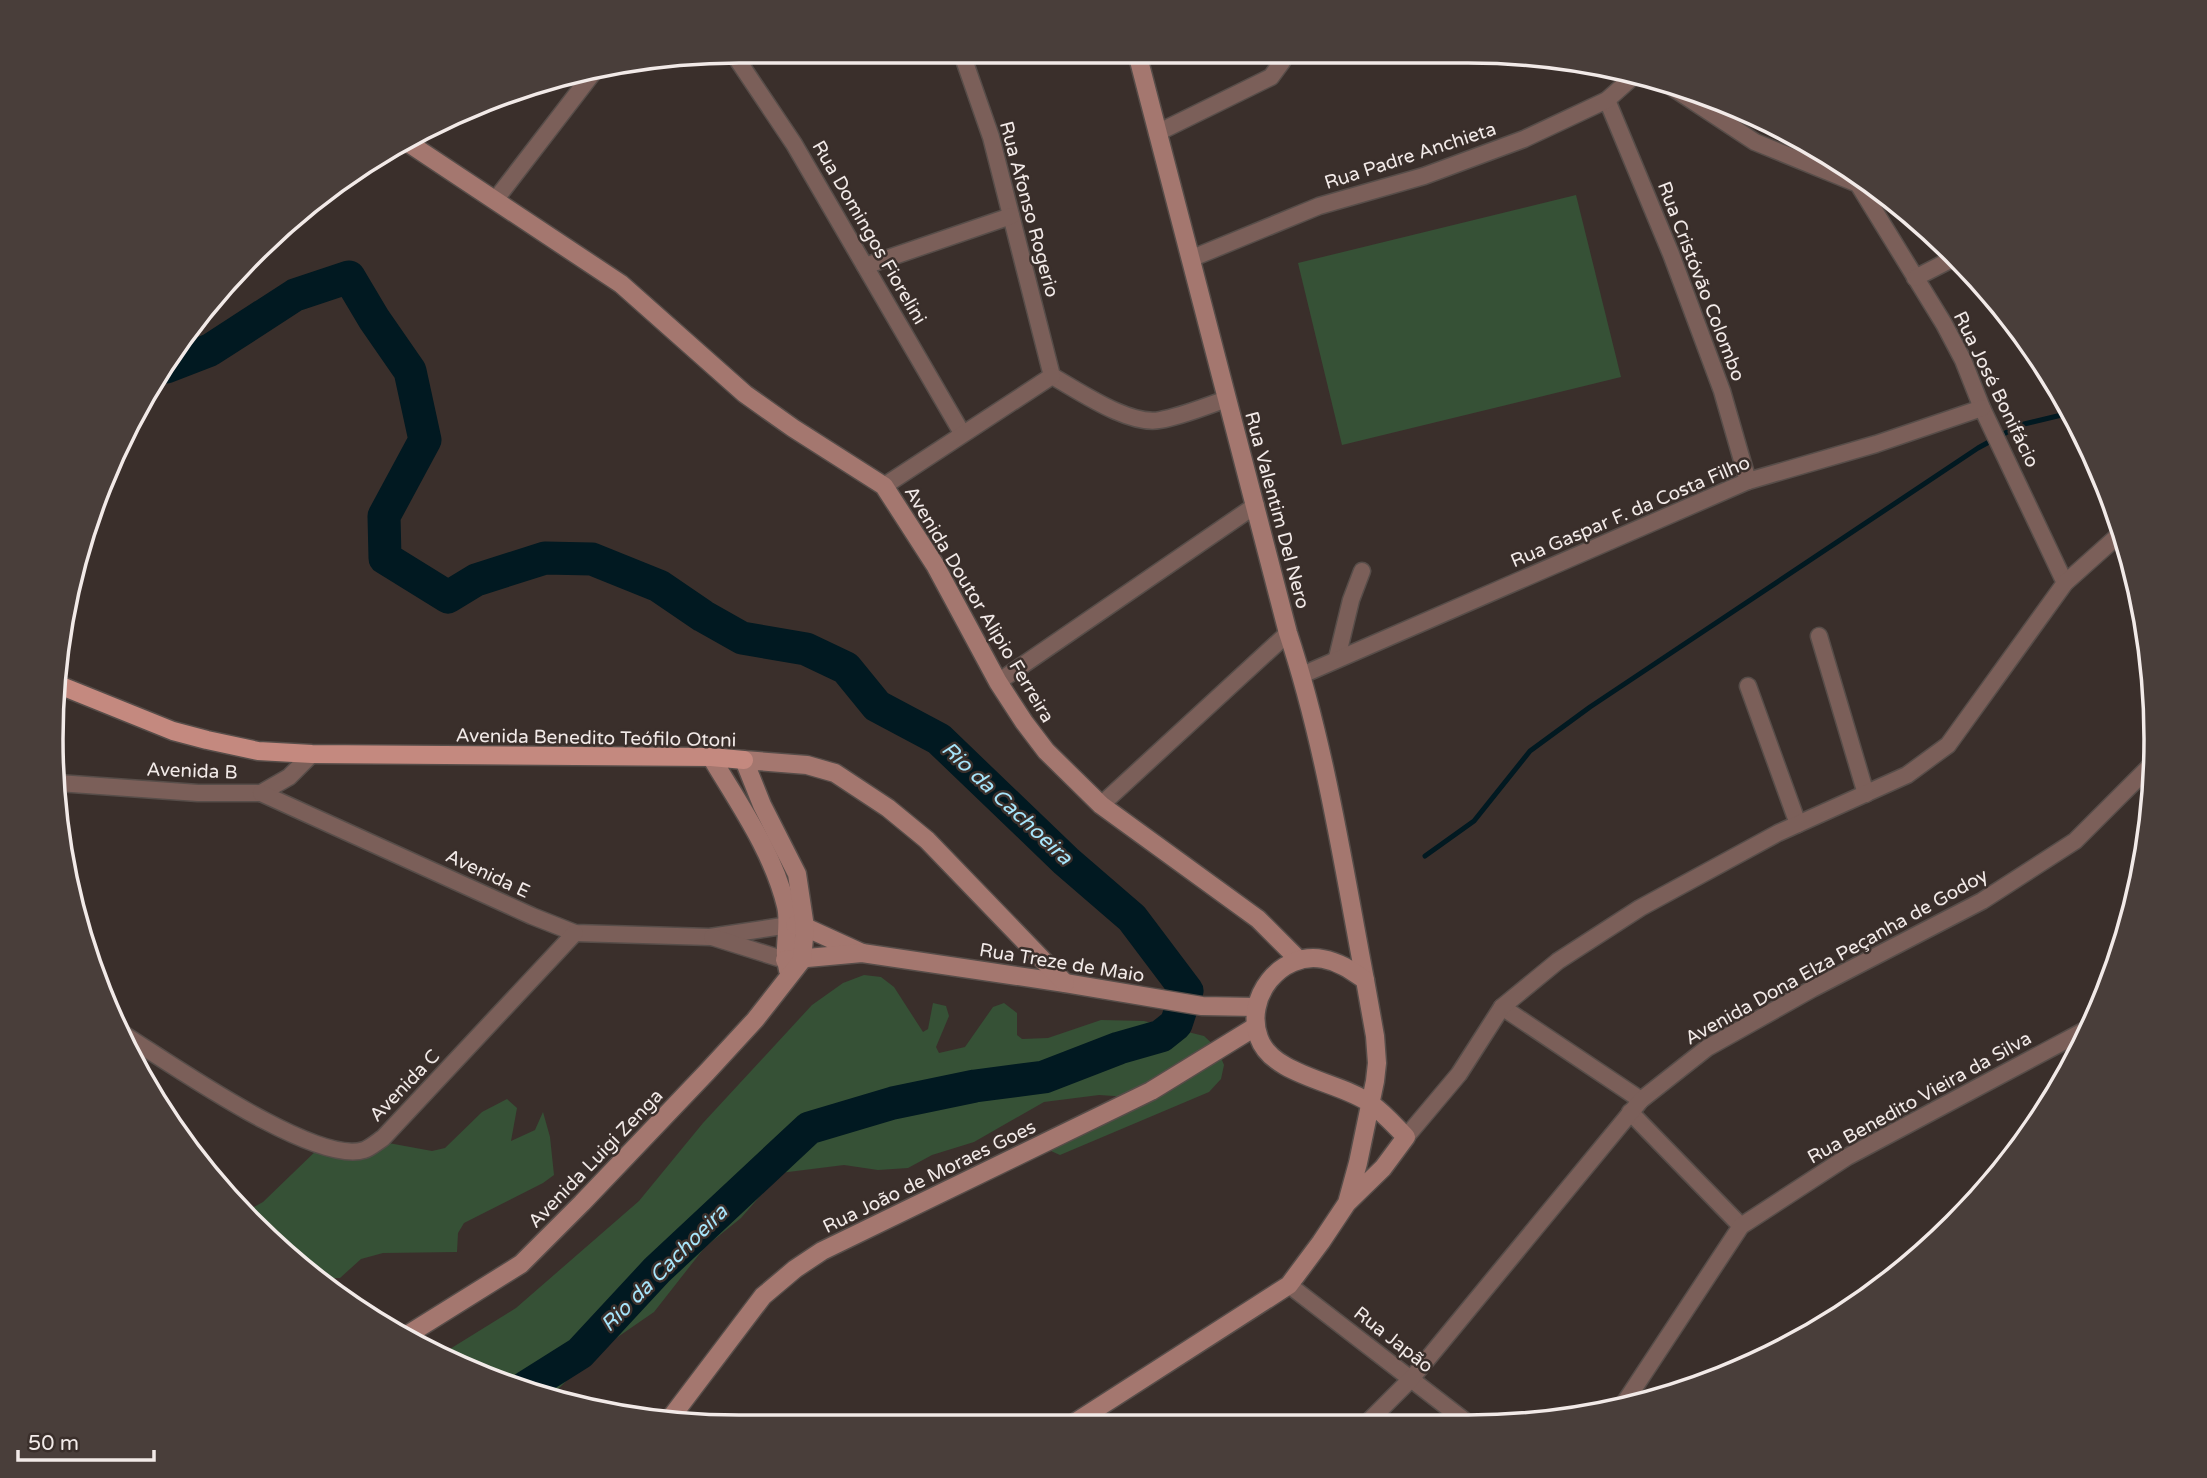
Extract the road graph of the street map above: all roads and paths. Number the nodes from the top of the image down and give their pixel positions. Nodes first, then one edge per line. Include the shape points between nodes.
1 (740, 63) edge
2 (965, 63) edge
3 (1140, 63) edge
4 (1279, 63) edge
5 (585, 81) edge
6 (1627, 82) edge
7 (1607, 100) junction
8 (1695, 103) edge
9 (1157, 133) junction
10 (414, 147) edge
11 (1836, 172) edge
12 (1867, 194) edge
13 (496, 199) junction
14 (1011, 216) junction
15 (1190, 259) junction
16 (1947, 262) edge
17 (865, 266) junction
18 (1915, 278) junction
19 (1052, 376) junction
20 (1227, 399) junction
21 (1982, 408) junction
22 (962, 433) junction
23 (1748, 481) junction
24 (884, 486) junction
25 (1256, 505) junction
26 (2113, 540) edge
27 (1362, 571) dead end
28 (2065, 583) junction
29 (1289, 633) junction
30 (1819, 636) dead end
31 (1337, 658) junction
32 (1302, 675) junction
33 (998, 682) junction
34 (1748, 686) dead end
35 (65, 687) edge
36 (312, 754) junction
37 (710, 757) junction
38 (744, 760) junction
39 (2143, 773) edge
40 (64, 783) edge
41 (261, 793) junction
42 (1866, 794) junction
43 (1101, 805) junction
44 (1798, 824) junction
45 (797, 926) junction
46 (575, 933) junction
47 (710, 936) junction
48 (862, 953) junction
49 (1300, 960) junction
50 (792, 966) junction
51 (1365, 980) junction
52 (1065, 983) junction
53 (1256, 1007) junction
54 (1502, 1007) junction
55 (1255, 1027) junction
56 (2075, 1035) edge
57 (135, 1041) edge
58 (1370, 1103) junction
59 (1636, 1106) junction
60 (1406, 1137) junction
61 (1347, 1203) junction
62 (1741, 1226) junction
63 (1289, 1285) junction
64 (414, 1331) edge
65 (1411, 1379) junction
66 (1629, 1395) edge
67 (675, 1412) edge
68 (1092, 1415) edge
69 (1375, 1415) edge
70 (1458, 1415) edge

1 - 17 street, Rua Domingos Fiorelini via 794,144
2 - 14 street, Rua Afonso Rogerio via 991,137
3 - 9 main road, Rua Valentim Del Nero
4 - 9 street via 1271,77
5 - 13 street
6 - 7 street, Rua Padre Anchieta
7 - 15 street, Rua Padre Anchieta via 1524,139 1424,176 1319,206
7 - 23 street, Rua Cristóvão Colombo via 1723,391
8 - 11 street, Rua José Bonifácio via 1755,142
9 - 15 main road, Rua Valentim Del Nero
10 - 13 main road, Avenida Doutor Alipio Ferreira
12 - 18 street, Rua José Bonifácio
13 - 24 main road, Avenida Doutor Alipio Ferreira via 621,284 745,394
14 - 17 street
14 - 19 street, Rua Afonso Rogerio
15 - 20 main road, Rua Valentim Del Nero
16 - 18 street
17 - 22 street, Rua Domingos Fiorelini
18 - 21 street, Rua José Bonifácio via 1951,336
19 - 20 street via 1114,410 1146,421
19 - 22 street
20 - 25 main road, Rua Valentim Del Nero
21 - 23 street, Rua Gaspar F. da Costa Filho
21 - 28 street, Rua José Bonifácio
22 - 24 street
23 - 31 street, Rua Gaspar F. da Costa Filho
24 - 33 main road, Avenida Doutor Alipio Ferreira via 935,565
25 - 29 main road, Rua Valentim Del Nero
25 - 33 street
26 - 28 street
27 - 31 street
28 - 42 street via 1948,745 1908,775
29 - 32 main road, Rua Valentim Del Nero
29 - 43 street
30 - 42 street
31 - 32 street, Rua Gaspar F. da Costa Filho
32 - 51 main road, Rua Valentim Del Nero
33 - 43 main road, Avenida Doutor Alipio Ferreira via 1046,751
34 - 44 street
35 - 36 main road, Avenida Benedito Teófilo Otoni via 173,731 258,751
36 - 37 main road, Avenida Benedito Teófilo Otoni
36 - 41 street, Avenida B via 289,777
37 - 38 main road, Avenida Benedito Teófilo Otoni
37 - 45 main road via 775,869
38 - 45 main road via 797,874
38 - 52 main road, Avenida Benedito Teófilo Otoni via 835,772 888,808 928,840
39 - 59 street, Avenida Dona Elza Peçanha de Godoy via 2075,841 1982,901 1707,1048
40 - 41 street, Avenida B
41 - 46 street, Avenida E
42 - 44 street
43 - 49 main road, Avenida Doutor Alipio Ferreira via 1258,919
44 - 54 street via 1640,908 1558,961
45 - 47 street, Avenida E
45 - 48 main road, Rua Treze de Maio
45 - 50 main road
46 - 47 street, Avenida E
46 - 57 street, Avenida C via 383,1138 364,1150 325,1148 292,1135
47 - 50 street, Avenida E
48 - 50 main road, Rua Treze de Maio
48 - 52 main road, Rua Treze de Maio
49 - 51 main road via 1321,958 1341,964
49 - 53 main road via 1279,970 1264,986
50 - 64 main road, Avenida Luigi Zenga via 755,1020 698,1083 521,1264
51 - 58 main road via 1377,1063
52 - 53 main road, Rua Treze de Maio via 1202,1006
53 - 55 main road
54 - 59 street
54 - 60 street via 1459,1073
55 - 58 main road via 1266,1051 1286,1067
55 - 67 main road, Rua João de Moraes Goes via 1151,1091 822,1251 763,1296
56 - 62 street, Rua Benedito Vieira da Silva via 1847,1157
58 - 60 main road
58 - 61 main road
59 - 62 street
59 - 65 street, Avenida Dona Elza Peçanha de Godoy
60 - 61 main road via 1383,1168
61 - 63 main road
62 - 66 street, Rua Benedito Vieira da Silva
63 - 65 street, Rua Japão
63 - 68 main road
65 - 69 street, Avenida Dona Elza Peçanha de Godoy
65 - 70 street, Rua Japão

